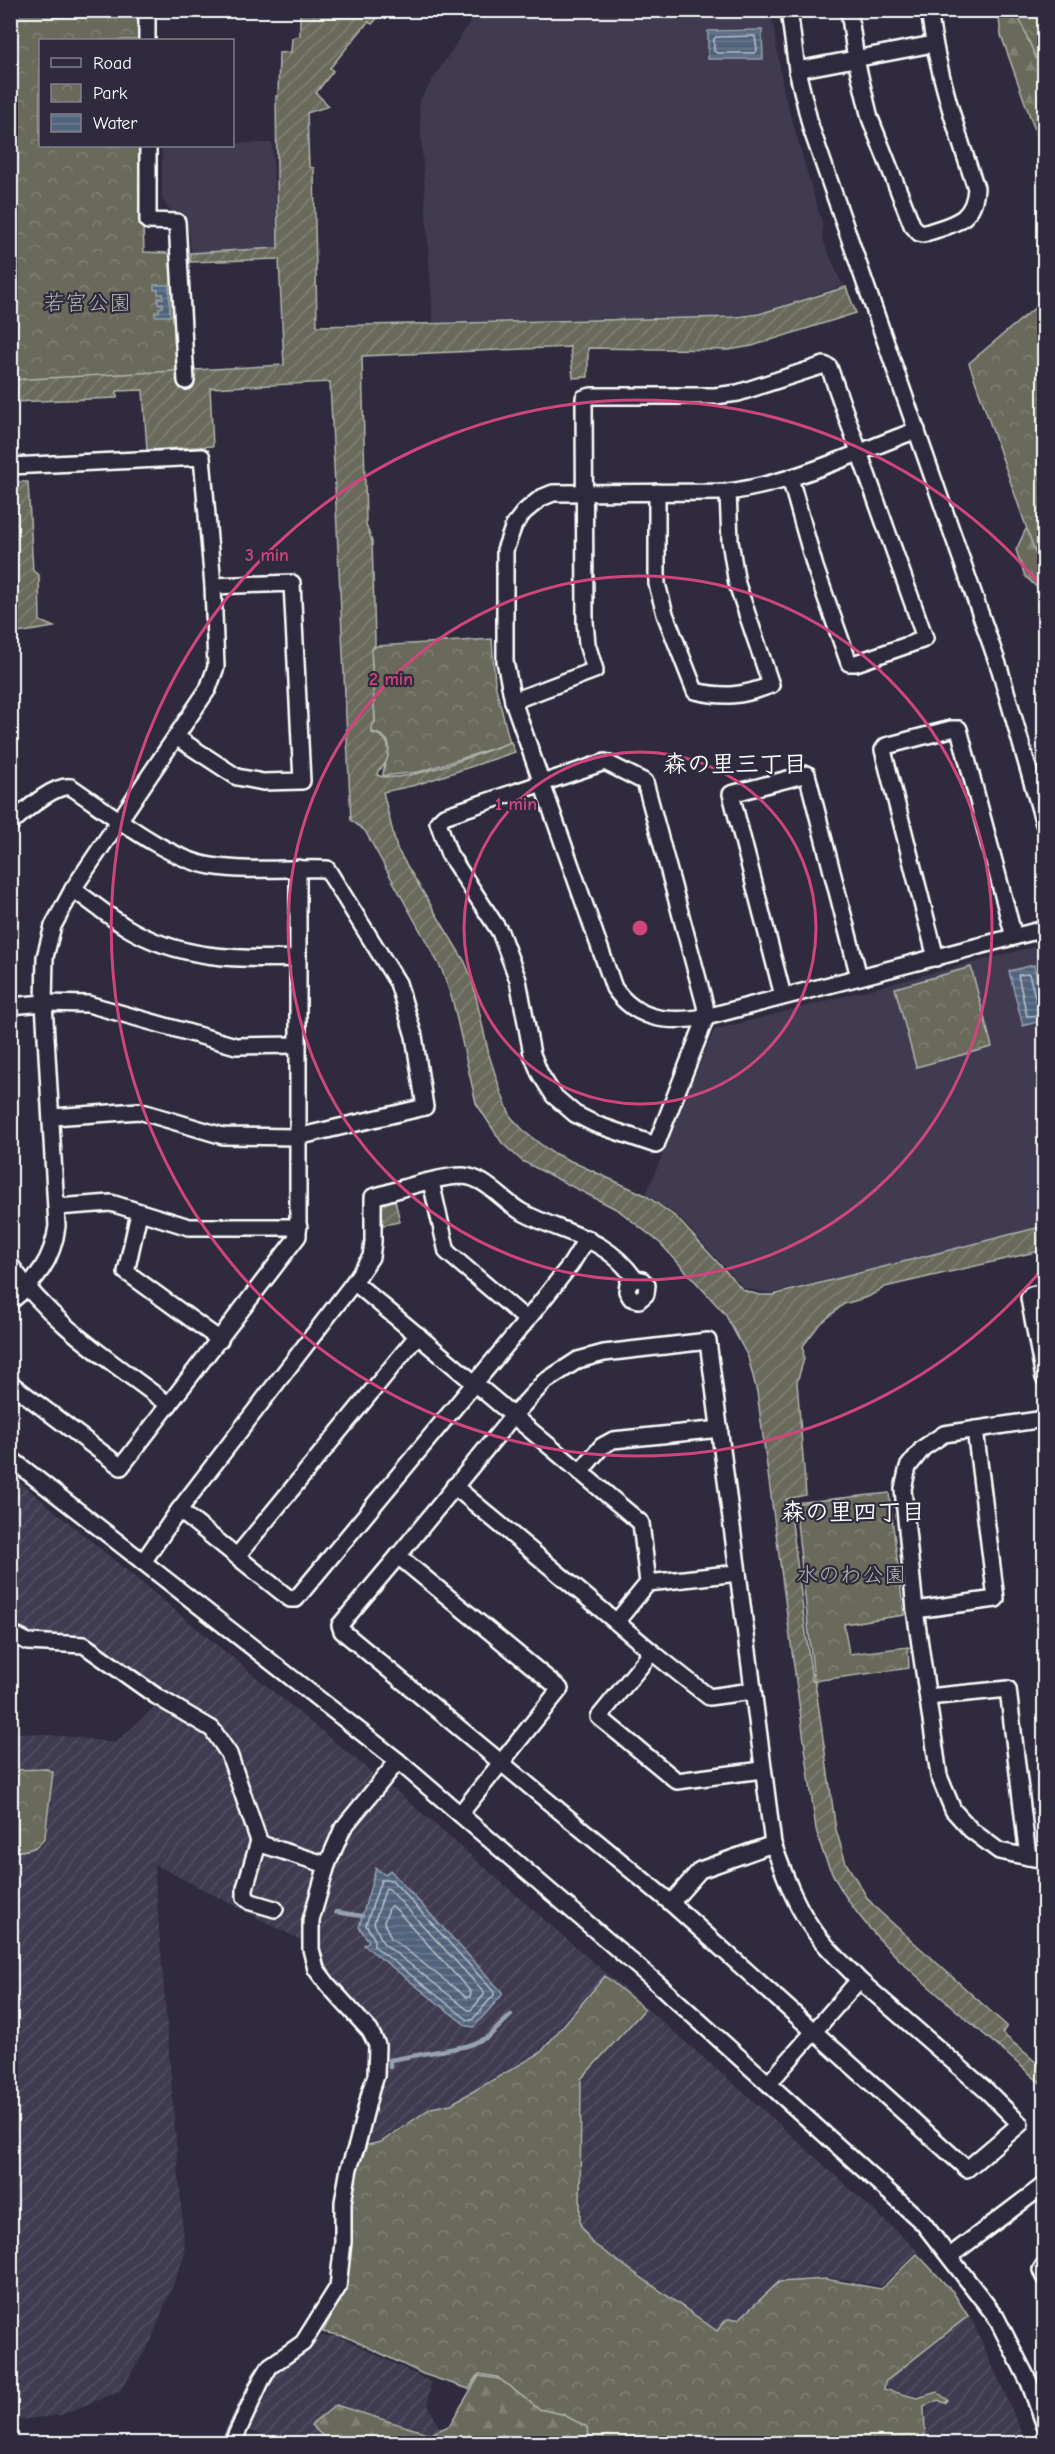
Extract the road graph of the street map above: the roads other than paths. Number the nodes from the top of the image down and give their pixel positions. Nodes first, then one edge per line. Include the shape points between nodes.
1 (147, 10) edge
2 (789, 10) edge
3 (849, 10) edge
4 (929, 10) edge
5 (147, 39) edge
6 (933, 44) junction
7 (856, 60) junction
8 (797, 70) junction
9 (148, 147) edge
10 (186, 381) dead end
11 (916, 430) junction
12 (860, 452) junction
13 (10, 466) edge
14 (790, 478) junction
15 (584, 492) junction
16 (657, 492) junction
17 (728, 492) junction
18 (213, 586) junction
19 (513, 701) junction
20 (176, 737) junction
21 (540, 782) junction
22 (121, 820) junction
23 (10, 824) edge
24 (1044, 824) edge
25 (298, 868) junction
26 (73, 889) junction
27 (1044, 928) edge
28 (1014, 937) junction
29 (297, 958) junction
30 (936, 958) junction
31 (859, 977) junction
32 (783, 996) junction
33 (44, 1003) junction
34 (10, 1006) edge
35 (706, 1017) junction
36 (297, 1045) junction
37 (52, 1117) junction
38 (297, 1137) junction
39 (431, 1182) junction
40 (57, 1206) junction
41 (139, 1213) junction
42 (299, 1227) junction
43 (587, 1238) junction
44 (10, 1264) edge
45 (635, 1279) dead end
46 (354, 1282) junction
47 (26, 1288) junction
48 (1044, 1292) edge
49 (10, 1302) edge
50 (527, 1320) junction
51 (418, 1335) junction
52 (220, 1340) junction
53 (1044, 1378) edge
54 (10, 1383) edge
55 (473, 1383) junction
56 (169, 1405) junction
57 (512, 1416) junction
58 (1044, 1419) edge
59 (720, 1429) junction
60 (975, 1429) junction
61 (10, 1458) edge
62 (580, 1472) junction
63 (454, 1486) junction
64 (179, 1510) junction
65 (237, 1556) junction
66 (398, 1556) junction
67 (143, 1562) junction
68 (738, 1573) junction
69 (648, 1583) junction
70 (915, 1610) junction
71 (617, 1621) junction
72 (10, 1633) edge
73 (652, 1652) junction
74 (752, 1691) junction
75 (928, 1697) junction
76 (398, 1761) junction
77 (502, 1761) junction
78 (762, 1770) junction
79 (460, 1814) junction
80 (259, 1841) junction
81 (774, 1844) junction
82 (1028, 1857) junction
83 (1044, 1860) edge
84 (327, 1865) junction
85 (671, 1903) junction
86 (275, 1909) dead end
87 (859, 1980) junction
88 (815, 2031) junction
89 (769, 2083) junction
90 (1044, 2185) edge
91 (950, 2256) junction
92 (1044, 2265) edge
93 (1044, 2277) edge
94 (1044, 2423) edge
95 (232, 2444) edge

1 - 5 street
2 - 8 street
3 - 7 street
4 - 6 street
6 - 7 street
6 - 7 street via 948,105 976,188 975,202 966,216 923,234 912,225 885,159
7 - 8 street
8 - 11 street via 811,128
9 - 10 street via 148,222 177,222
11 - 12 street
11 - 24 street via 1000,670
12 - 14 street
12 - 14 street via 925,638 922,640 849,663 815,567
12 - 15 street via 829,367 824,365 738,393 591,396 584,398
13 - 18 street via 202,457
14 - 17 street
15 - 16 street
15 - 19 street via 541,498 524,512 508,539 504,637
15 - 19 street via 585,622 595,670
16 - 17 street
16 - 17 street via 657,584 665,614 695,691 729,697 771,685 737,584
18 - 20 street via 216,667 208,689
18 - 20 street via 292,583 302,781 262,782 237,777
19 - 21 street
20 - 22 street
21 - 35 street via 614,988 622,1000 663,1021
21 - 35 street via 605,762 645,782
21 - 35 street via 444,816 438,822 449,854 500,932 518,980 532,1054 555,1096 575,1114 595,1124 656,1145
22 - 23 street via 71,786 65,786 38,800
22 - 25 street via 189,861 211,866
22 - 26 street
25 - 29 street
25 - 38 street via 327,869 398,983 414,1036 425,1107
26 - 29 street via 126,927 192,954 242,960
26 - 33 street via 53,926 45,957
27 - 28 street
28 - 30 street
28 - 30 street via 959,729 886,746 883,750
29 - 36 street
30 - 31 street
31 - 32 street
31 - 32 street via 807,774 730,794
32 - 35 street
33 - 34 street
33 - 36 street via 88,1004 236,1046
33 - 37 street
36 - 38 street
37 - 38 street via 139,1111 223,1136
37 - 40 street
38 - 42 street
39 - 43 street via 464,1176 483,1183 521,1212
39 - 46 street via 373,1197 371,1257
39 - 50 street via 447,1252
40 - 41 street via 111,1203
40 - 47 street via 52,1252 42,1271
41 - 42 street via 189,1227
41 - 52 street via 126,1272
42 - 52 street via 298,1236
43 - 45 street via 622,1262
43 - 50 street via 572,1264
44 - 47 street
46 - 51 street
46 - 64 street
47 - 49 street
47 - 56 street via 52,1315
48 - 53 street via 1029,1298
50 - 55 street
51 - 55 street
51 - 65 street
52 - 56 street
54 - 56 street via 121,1467
55 - 57 street
55 - 65 street via 296,1599 290,1599
57 - 59 street via 544,1382 578,1360 604,1353 708,1341
57 - 62 street
57 - 63 street
58 - 60 street
59 - 62 street via 613,1440 602,1446
59 - 68 street
60 - 70 street via 944,1434 923,1449 908,1467 903,1489
60 - 70 street via 996,1599
61 - 67 street
62 - 69 street via 641,1523
63 - 66 street
63 - 71 street
64 - 65 street
64 - 67 street
66 - 77 street via 560,1689
66 - 77 street via 340,1625 342,1631
67 - 76 street
68 - 69 street
68 - 74 street
69 - 71 street
70 - 75 street
71 - 73 street
72 - 80 street via 28,1642 84,1645 156,1696 212,1729 229,1754
73 - 74 street via 709,1697
73 - 78 street via 599,1717 677,1781
74 - 78 street
75 - 82 street via 939,1776 953,1810 999,1851
75 - 82 street via 1008,1689
76 - 79 street
76 - 84 street via 344,1828
77 - 79 street
77 - 85 street
78 - 81 street
79 - 89 street
80 - 84 street
80 - 86 street via 245,1897
81 - 85 street via 700,1870
81 - 87 street via 790,1890 803,1913 818,1936
82 - 83 street
84 - 95 street via 311,1920 311,1949 316,1969 375,2038 376,2076 349,2168 338,2287 303,2343 270,2366
85 - 88 street
87 - 88 street
87 - 88 street via 1020,2124 967,2169
88 - 89 street
89 - 91 street via 923,2223
90 - 91 street
91 - 94 street via 996,2317 1029,2382
92 - 93 street

